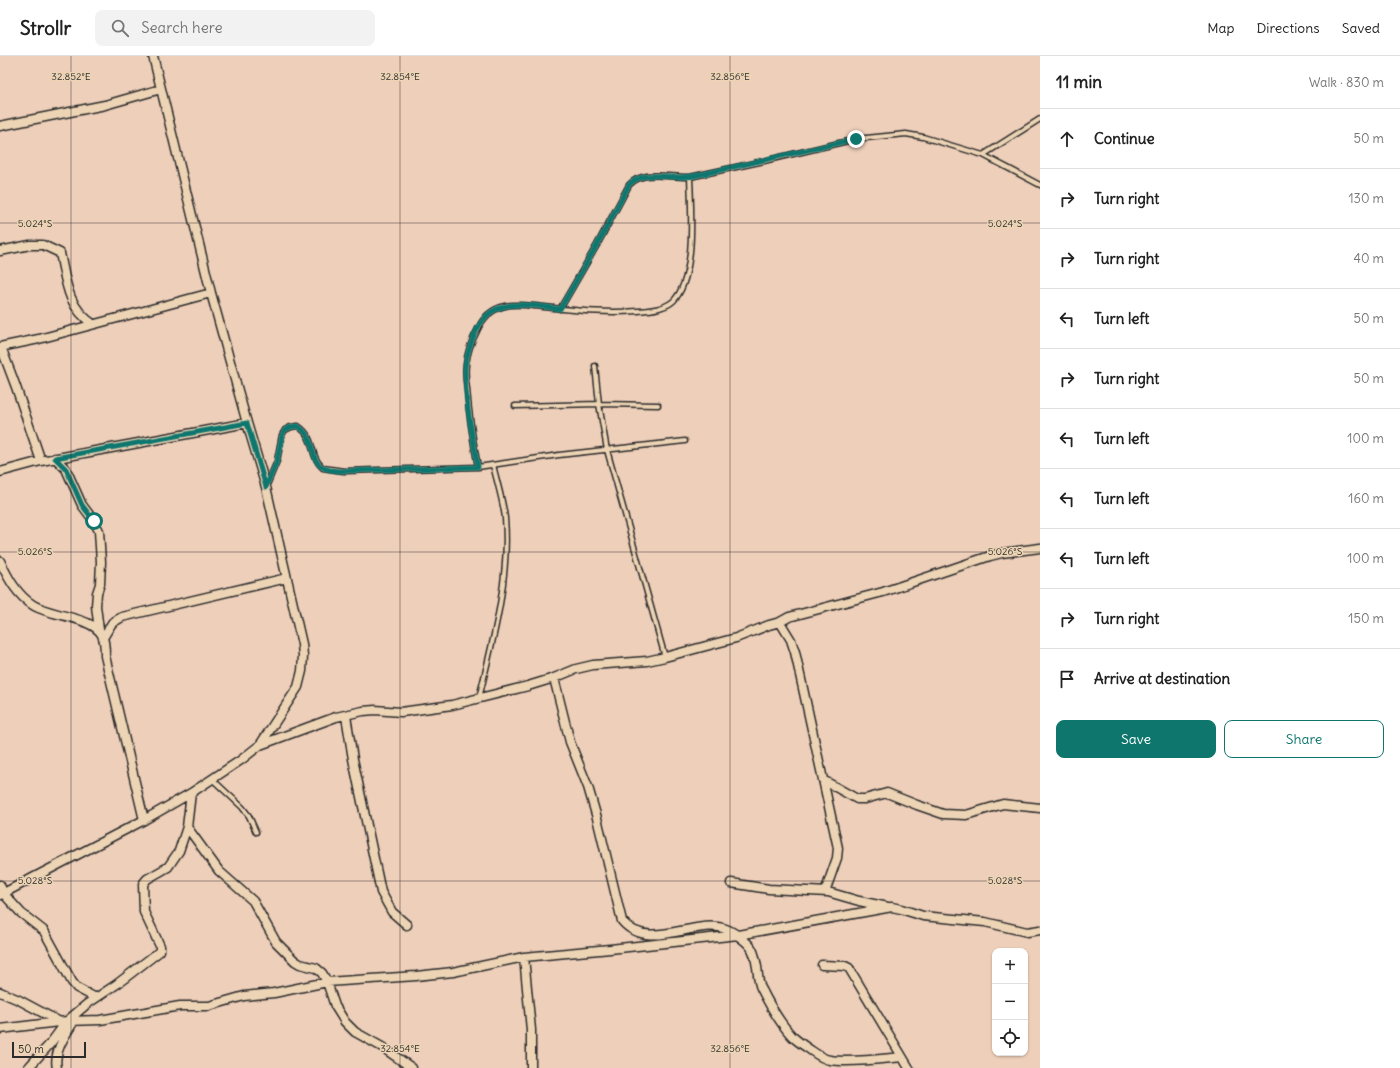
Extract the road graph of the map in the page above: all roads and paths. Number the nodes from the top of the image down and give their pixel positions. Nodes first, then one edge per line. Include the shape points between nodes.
1 (153, 56) edge
2 (161, 89) junction
3 (1040, 119) edge
4 (0, 126) edge
5 (983, 155) junction
6 (690, 177) junction
7 (1040, 185) edge
8 (0, 251) edge
9 (211, 293) junction
10 (560, 309) junction
11 (93, 324) junction
12 (1, 347) edge
13 (595, 366) dead end
14 (599, 404) junction
15 (658, 405) dead end
16 (515, 406) dead end
17 (247, 423) junction
18 (685, 441) dead end
19 (607, 450) junction
20 (55, 458) junction
21 (41, 461) junction
22 (493, 465) junction
23 (478, 467) junction
24 (0, 472) edge
25 (266, 487) junction
26 (1040, 548) edge
27 (0, 562) edge
28 (288, 578) junction
29 (780, 622) junction
30 (99, 630) junction
31 (103, 638) junction
32 (665, 657) junction
33 (554, 678) junction
34 (479, 698) junction
35 (346, 716) junction
36 (260, 745) junction
37 (212, 779) junction
38 (823, 780) junction
39 (191, 793) junction
40 (1040, 808) edge
41 (144, 820) junction
42 (187, 827) junction
43 (256, 832) dead end
44 (731, 883) dead end
45 (0, 885) edge
46 (825, 892) junction
47 (2, 894) edge
48 (892, 908) junction
49 (407, 925) dead end
50 (1040, 930) edge
51 (738, 935) junction
52 (524, 957) junction
53 (822, 964) dead end
54 (327, 982) junction
55 (0, 992) edge
56 (96, 998) junction
57 (68, 1022) junction
58 (0, 1029) edge
59 (902, 1057) junction
60 (28, 1068) edge
61 (57, 1068) edge
62 (412, 1068) edge
63 (531, 1068) edge
64 (909, 1068) edge

1 - 2 street
2 - 4 street via 104,105
2 - 9 street
3 - 5 lane
5 - 6 lane via 923,137 906,134 879,136
5 - 7 lane
6 - 10 lane via 646,176 634,179
6 - 10 lane via 688,269 676,299 659,308 627,312
8 - 11 street via 42,245 60,253 71,298 76,308
9 - 11 street
9 - 17 street
10 - 23 lane via 505,306 492,311 482,320 470,345 465,366 468,408
11 - 12 street
12 - 21 street
13 - 14 lane
14 - 15 lane
14 - 16 lane
14 - 19 lane
17 - 20 street
17 - 25 street
18 - 19 lane
19 - 22 lane
19 - 32 lane
20 - 21 street
20 - 30 street via 66,469 82,505 99,531 101,562 96,606
21 - 24 street
22 - 23 lane
22 - 34 lane via 505,516 505,562 495,628
23 - 25 lane via 334,471 318,464 311,440 298,426 285,430 282,435 277,461
25 - 28 street
26 - 29 street via 990,556 883,592 789,616
27 - 30 street via 6,575 26,601
28 - 31 street via 122,617 112,623
28 - 36 street via 302,644 302,671 298,687
29 - 32 street via 736,638
29 - 38 street via 795,652
30 - 31 street
31 - 41 street via 105,656
32 - 33 street via 638,663 593,665
33 - 34 street
33 - 51 street via 570,742 597,818 622,922 633,931 642,934 661,935 711,927 726,928
34 - 35 street via 415,711 374,710
35 - 36 street
35 - 49 street via 381,892 392,912
36 - 37 street
37 - 39 street
37 - 43 lane via 242,807
38 - 40 street via 857,798 865,799 887,793 943,814 966,815 1003,804
38 - 46 street via 838,848
39 - 41 street
39 - 42 street
41 - 47 street
42 - 54 street via 219,872 253,901 276,942 295,961 318,970
42 - 56 street via 179,851 172,862 147,879 143,886 144,912 160,951
44 - 46 street via 769,889
45 - 47 street
46 - 48 street
47 - 56 street via 44,931 77,988
48 - 50 street via 924,916 985,922 1027,932
48 - 51 street
51 - 52 street
51 - 59 street via 753,950 761,988 781,1023 793,1037 828,1060
52 - 54 street via 453,972
52 - 63 street via 531,1030
53 - 59 street via 849,968
54 - 57 street via 274,993 244,996 209,1006 180,1006 100,1020
54 - 62 street via 345,1022 355,1032
55 - 57 street
56 - 57 street
57 - 58 street
57 - 60 street
57 - 61 street via 55,1062
59 - 64 street

